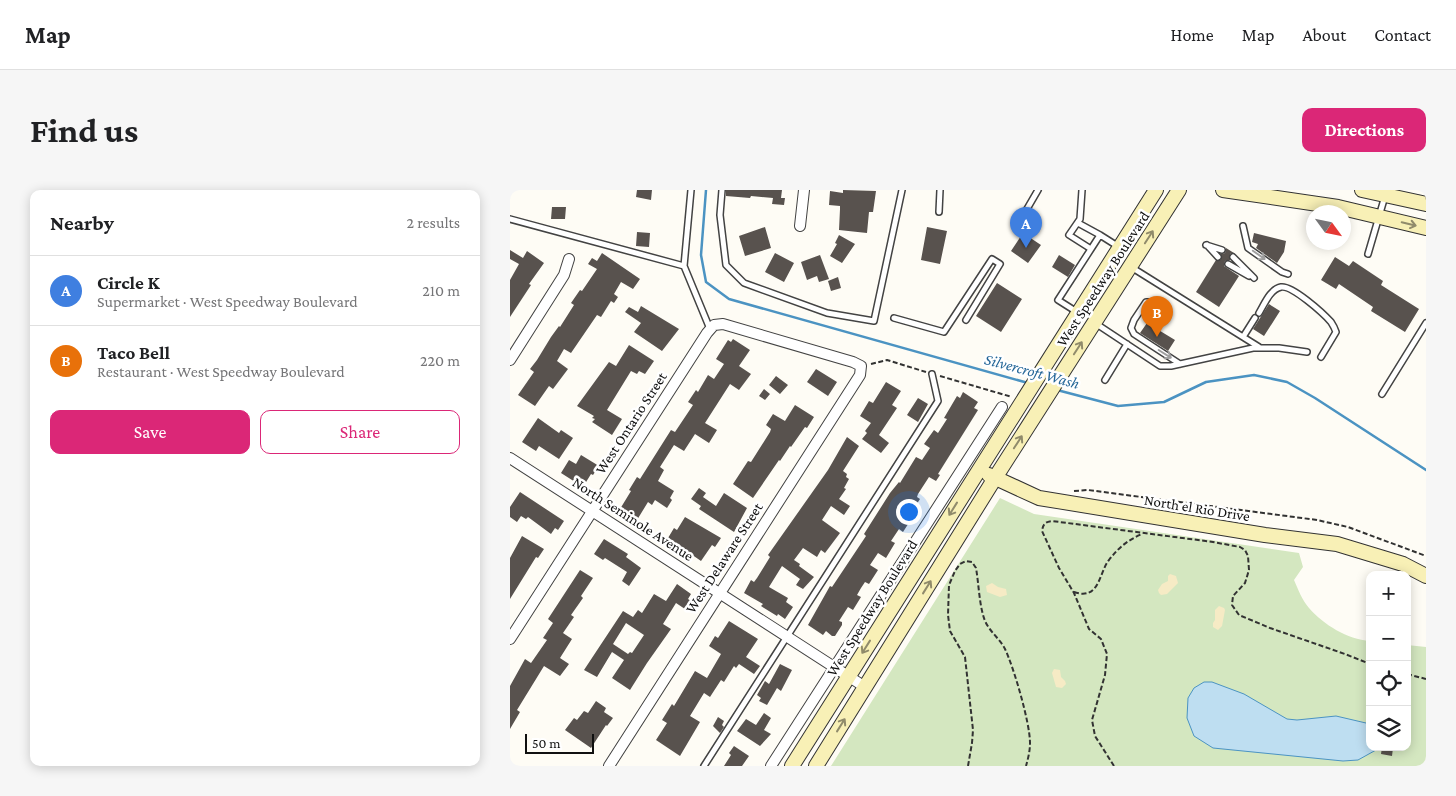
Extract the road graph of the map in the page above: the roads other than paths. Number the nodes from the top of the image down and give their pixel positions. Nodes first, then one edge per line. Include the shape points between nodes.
1 (691, 190) edge
2 (722, 190) edge
3 (804, 190) edge
4 (902, 190) edge
5 (940, 190) edge
6 (1038, 190) edge
7 (1082, 190) edge
8 (1156, 190) edge
9 (1179, 190) edge
10 (1223, 190) edge
11 (1362, 190) edge
12 (1386, 195) junction
13 (1426, 204) edge
14 (1306, 206) edge
15 (939, 212) dead end
16 (1351, 213) edge
17 (1380, 217) junction
18 (510, 219) edge
19 (1020, 221) dead end
20 (1078, 223) junction
21 (800, 226) dead end
22 (1243, 226) dead end
23 (1426, 228) edge
24 (1100, 235) junction
25 (1206, 245) dead end
26 (1120, 247) junction
27 (1091, 249) junction
28 (1220, 253) dead end
29 (1368, 254) dead end
30 (569, 259) dead end
31 (1231, 261) joint
32 (684, 266) junction
33 (1130, 266) junction
34 (1288, 274) dead end
35 (1156, 302) dead end
36 (1078, 313) junction
37 (894, 318) dead end
38 (966, 320) dead end
39 (1094, 322) junction
40 (1426, 323) edge
41 (712, 328) junction
42 (1243, 337) junction
43 (1127, 344) junction
44 (1260, 348) junction
45 (1307, 352) dead end
46 (1320, 357) dead end
47 (510, 360) edge
48 (1180, 364) junction
49 (932, 374) dead end
50 (1105, 380) dead end
51 (1382, 394) dead end
52 (1002, 407) dead end
53 (510, 458) edge
54 (973, 465) junction
55 (995, 478) junction
56 (593, 512) junction
57 (1426, 576) edge
58 (719, 593) junction
59 (787, 637) junction
60 (510, 639) edge
61 (834, 667) junction
62 (848, 676) junction
63 (865, 687) junction
64 (609, 766) edge
65 (704, 766) edge
66 (771, 766) edge
67 (792, 766) edge
68 (816, 766) edge

1 - 32 lane
2 - 4 lane via 720,215 726,264 744,283 827,313 874,321
3 - 21 street
5 - 15 lane
6 - 19 lane
7 - 20 lane
8 - 26 main road, West Speedway Boulevard
33 -> 9 main road, West Speedway Boulevard
10 - 14 main road
11 - 12 main road
12 - 13 main road
12 - 17 lane
16 - 17 main road
17 -> 23 main road
17 - 29 lane
18 - 32 lane
20 - 24 lane
20 - 27 lane via 1069,236
22 -> 34 lane via 1248,248
24 - 26 lane
24 - 27 lane
25 - 28 lane
26 - 36 main road, West Speedway Boulevard
27 - 36 lane via 1058,300
30 - 47 street via 564,276
31 - 31 lane via 1254,278
32 - 41 lane
33 - 39 main road, West Speedway Boulevard
33 - 42 lane
35 -> 48 lane via 1146,302 1131,328 1134,334
36 - 39 main road
36 - 54 main road, West Speedway Boulevard via 1024,398
37 - 38 lane via 944,332 992,259 1000,264
39 - 43 lane
55 -> 39 main road, West Speedway Boulevard
40 - 51 lane
41 - 56 street, West Ontario Street
41 - 58 street, West Delaware Street via 723,324 861,366 860,375
42 - 44 lane
42 - 46 lane via 1273,291 1287,287 1332,324 1336,332
43 - 48 lane via 1160,366
43 - 50 lane
44 - 45 lane
44 - 48 lane
49 - 59 lane via 938,401
52 - 54 street, West Speedway Boulevard
53 - 56 street, North Seminole Avenue
54 - 55 main road, North el Rio Drive
54 - 61 street, West Speedway Boulevard
54 -> 62 main road, West Speedway Boulevard
55 - 57 main road, North el Rio Drive via 1039,498 1265,536 1337,544 1403,564
63 -> 55 main road, West Speedway Boulevard
56 - 58 street, North Seminole Avenue
56 - 60 street, West Ontario Street
58 - 59 street, North Seminole Avenue
58 - 64 street, West Delaware Street
59 - 61 street, North Seminole Avenue
59 - 65 lane
61 - 62 street, North Seminole Avenue
61 - 66 street, West Speedway Boulevard
62 - 63 street, North Seminole Avenue
62 - 67 main road, West Speedway Boulevard
68 -> 63 main road, West Speedway Boulevard

